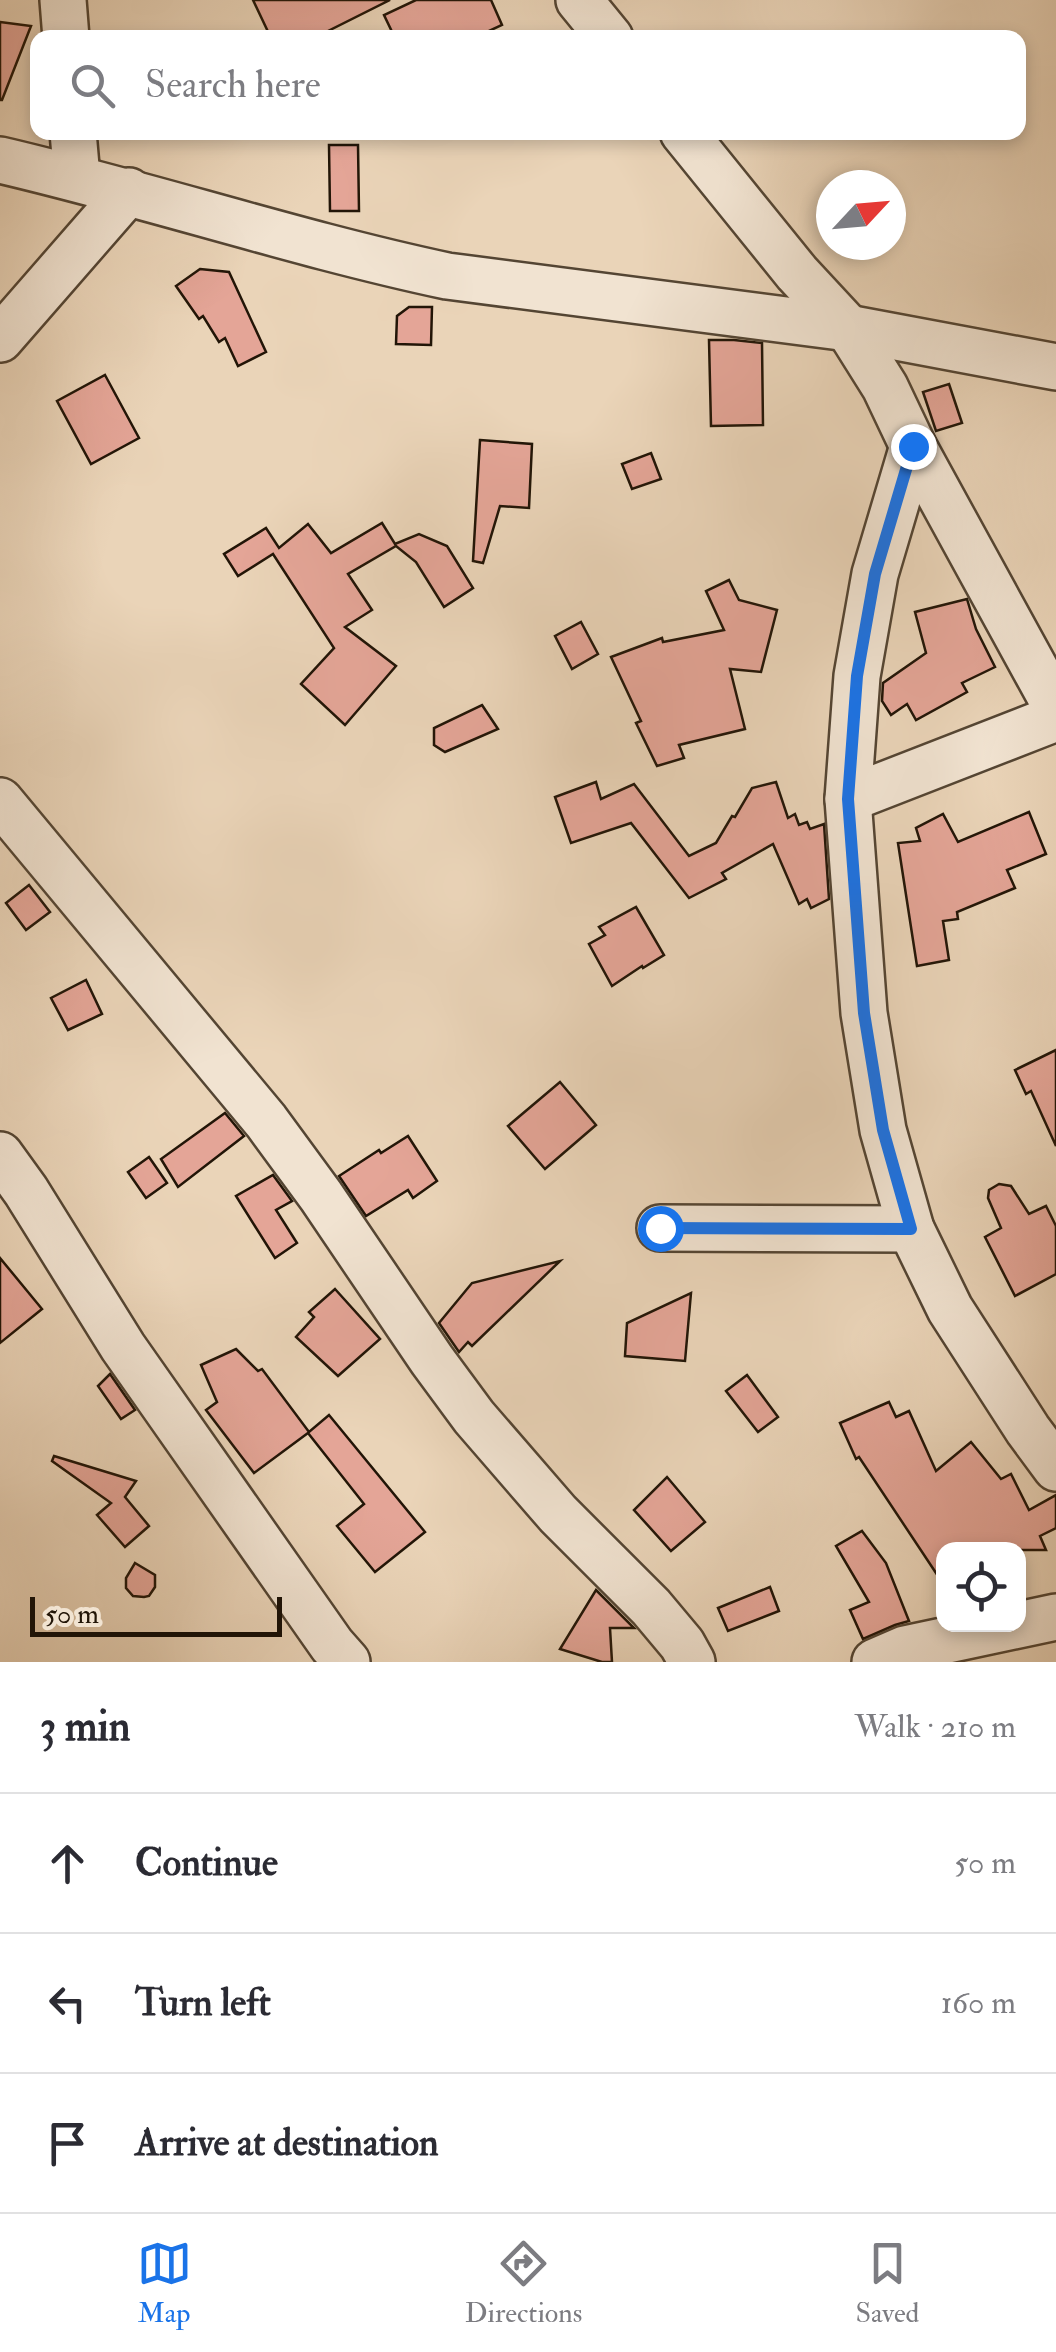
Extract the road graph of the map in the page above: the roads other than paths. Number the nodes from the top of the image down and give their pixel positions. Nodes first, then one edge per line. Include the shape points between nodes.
1 (63, 0) edge
2 (579, 0) edge
3 (65, 30) edge
4 (603, 30) edge
5 (74, 140) edge
6 (690, 140) edge
7 (0, 160) edge
8 (77, 178) junction
9 (129, 191) junction
10 (848, 328) junction
11 (0, 339) edge
12 (1056, 367) edge
13 (913, 446) junction
14 (1056, 706) edge
15 (1056, 718) edge
16 (848, 799) junction
17 (0, 801) edge
18 (0, 1155) edge
19 (660, 1228) dead end
20 (911, 1229) junction
21 (1056, 1468) edge
22 (1056, 1617) edge
23 (347, 1662) edge
24 (692, 1662) edge
25 (875, 1662) edge

1 - 3 street
2 - 4 street
5 - 8 street
6 - 10 street
7 - 8 street
8 - 9 street
9 - 10 street via 447,276
9 - 11 street
10 - 12 street
10 - 13 street
13 - 14 street
13 - 16 street via 875,574 857,676
15 - 16 street
16 - 20 street via 864,1013 883,1130
17 - 24 street via 266,1121 474,1417 558,1514 652,1607
18 - 23 street via 122,1347
19 - 20 street
20 - 21 street via 950,1309
22 - 25 street via 905,1649

